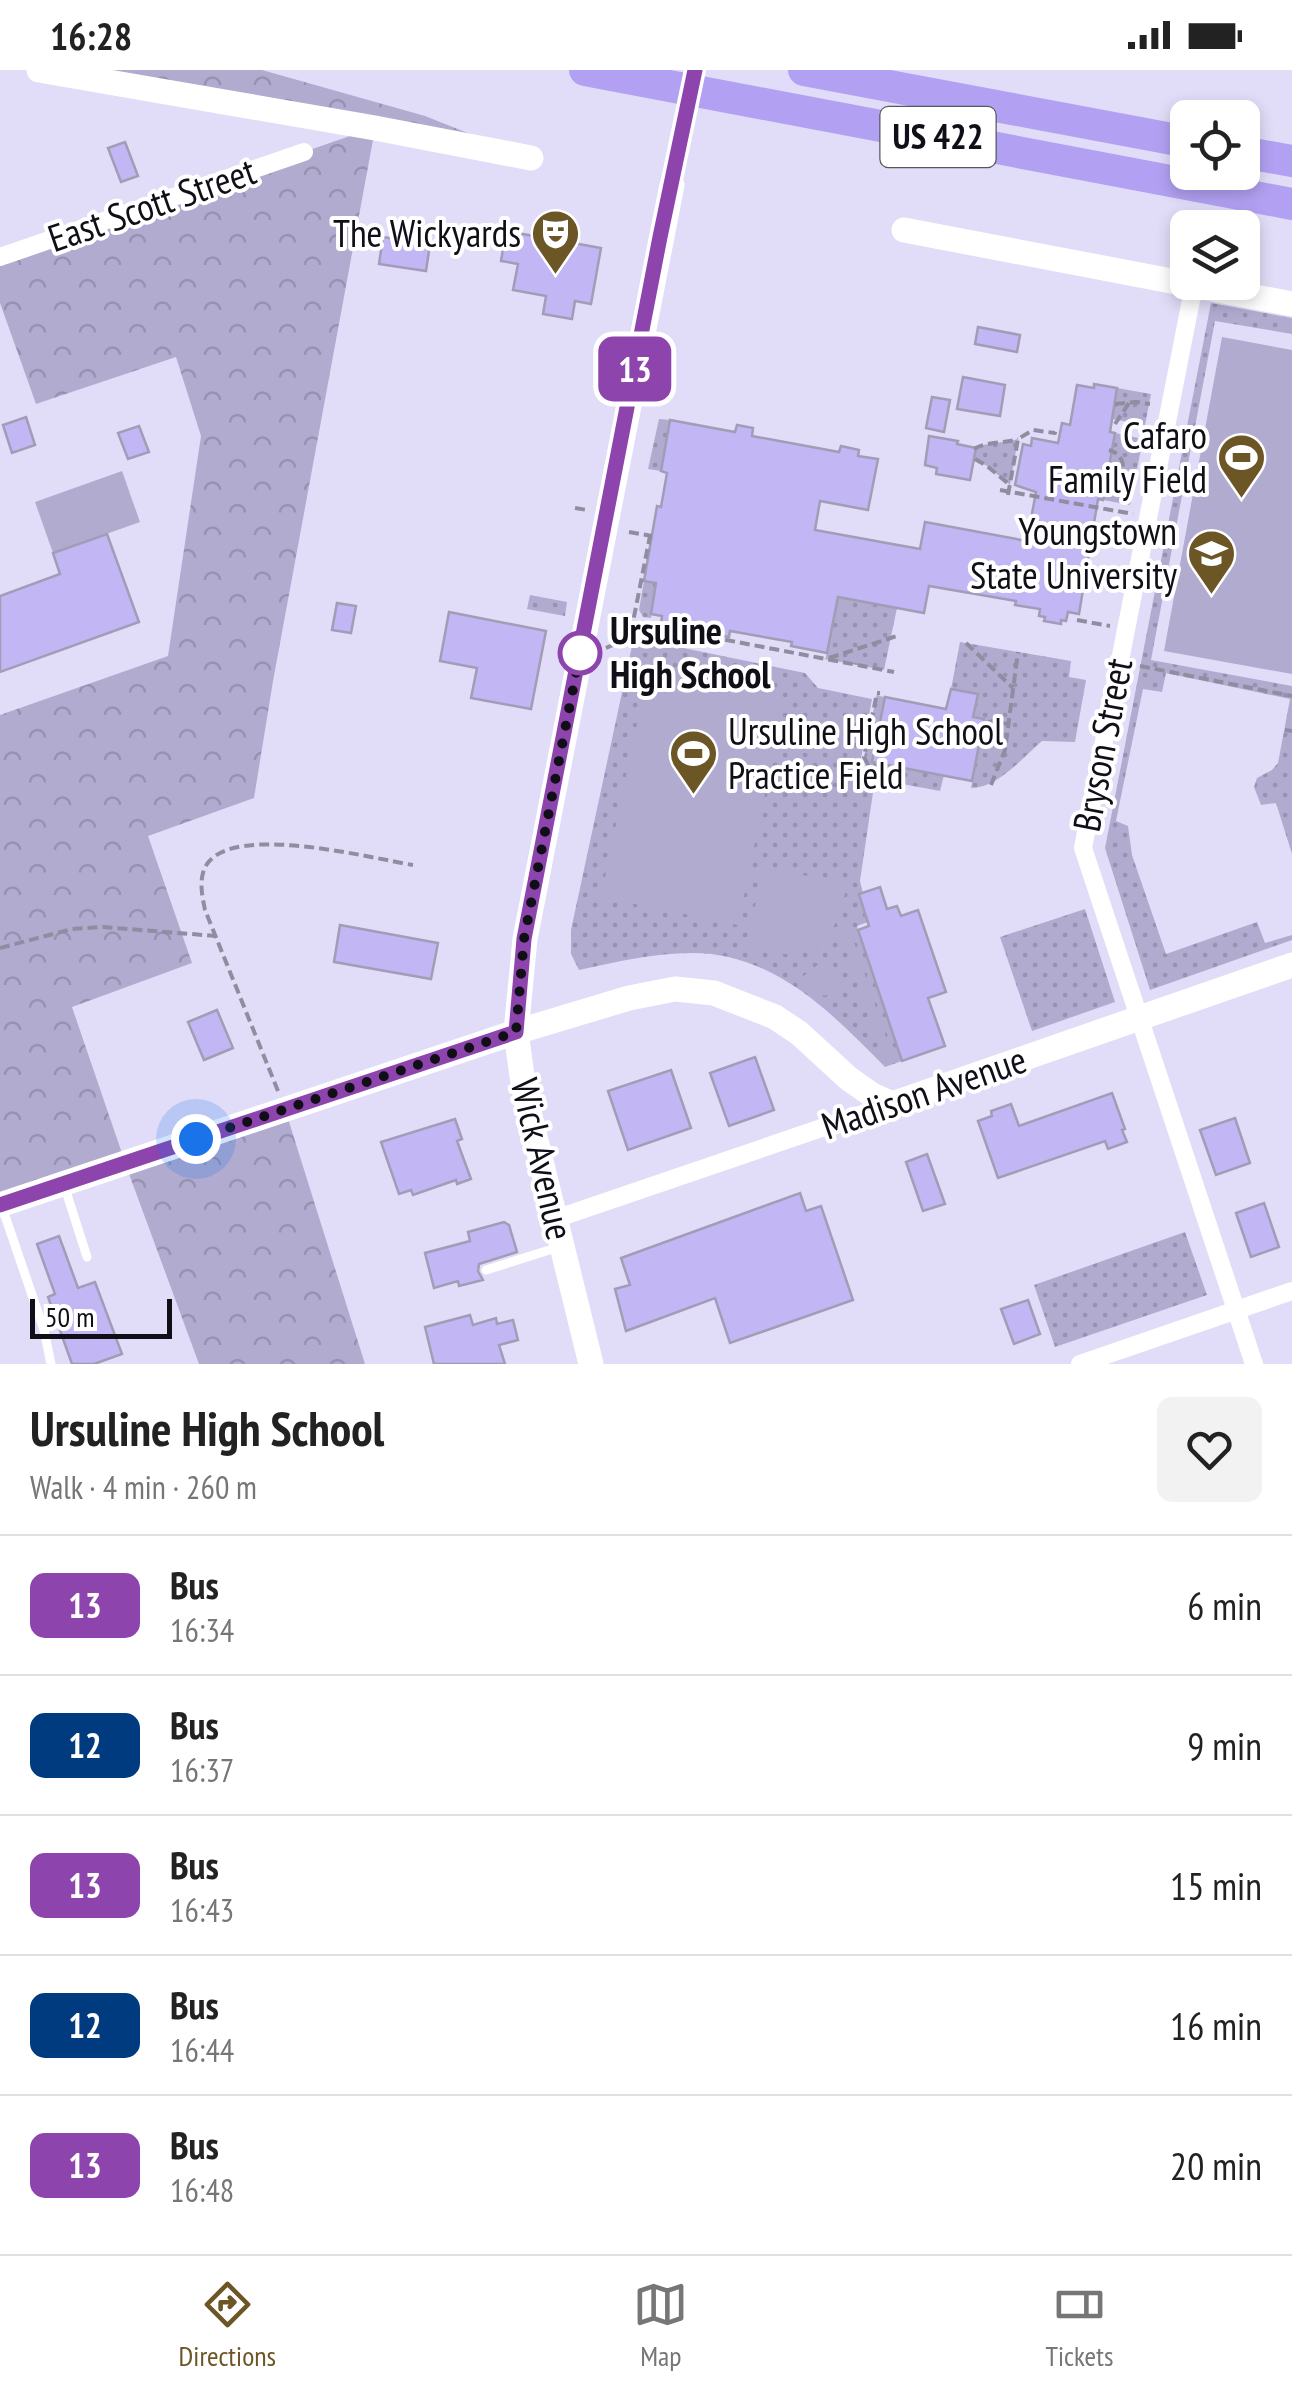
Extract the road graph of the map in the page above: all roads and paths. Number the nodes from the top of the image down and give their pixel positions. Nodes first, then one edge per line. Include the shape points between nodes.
1 (39, 70) edge
2 (585, 70) edge
3 (804, 70) edge
4 (1170, 139) edge
5 (304, 152) dead end
6 (1260, 155) edge
7 (531, 158) dead end
8 (1292, 161) edge
9 (672, 185) dead end
10 (1292, 204) edge
11 (904, 230) dead end
12 (0, 258) edge
13 (1170, 280) edge
14 (1260, 298) edge
15 (1191, 300) edge
16 (1292, 304) edge
17 (1129, 402) junction
18 (1114, 404) dead end
19 (1155, 405) dead end
20 (1116, 424) dead end
21 (1055, 432) dead end
22 (1018, 439) junction
23 (974, 449) dead end
24 (1110, 450) dead end
25 (974, 459) dead end
26 (1103, 484) dead end
27 (1000, 490) dead end
28 (1009, 491) junction
29 (1133, 514) dead end
30 (628, 532) dead end
31 (1086, 572) dead end
32 (1120, 578) dead end
33 (657, 615) dead end
34 (622, 620) dead end
35 (1077, 620) dead end
36 (633, 622) junction
37 (655, 626) junction
38 (1110, 626) dead end
39 (667, 629) junction
40 (900, 635) dead end
41 (966, 643) dead end
42 (664, 644) dead end
43 (606, 648) dead end
44 (1018, 652) dead end
45 (824, 659) junction
46 (1140, 666) dead end
47 (894, 672) dead end
48 (1014, 688) junction
49 (880, 693) dead end
50 (1292, 696) edge
51 (872, 716) junction
52 (881, 718) dead end
53 (984, 724) dead end
54 (1007, 724) dead end
55 (1284, 730) dead end
56 (1292, 732) edge
57 (866, 746) junction
58 (875, 748) dead end
59 (875, 779) dead end
60 (990, 785) dead end
61 (413, 866) dead end
62 (216, 936) junction
63 (0, 948) edge
64 (1292, 966) edge
65 (1139, 1018) junction
66 (516, 1032) junction
67 (892, 1104) junction
68 (285, 1109) junction
69 (64, 1184) junction
70 (1, 1204) edge
71 (555, 1219) junction
72 (562, 1246) junction
73 (87, 1257) dead end
74 (486, 1270) dead end
75 (1292, 1291) edge
76 (1236, 1310) junction
77 (51, 1364) edge
78 (591, 1364) edge
79 (1080, 1364) edge
80 (1254, 1364) edge

1 - 7 street
2 - 10 highway, US 422
3 - 4 highway, US 422
5 - 12 street, East Scott Street
6 - 8 highway
9 - 66 street, Wick Avenue via 524,939
11 - 13 street
14 - 16 street
15 - 65 street, Bryson Street via 1083,848
17 - 18 path
17 - 19 path
17 - 20 path
21 - 22 path via 1034,430
22 - 23 path
22 - 28 path
24 - 26 path via 1123,471
25 - 28 path
27 - 28 path
28 - 29 path
30 - 36 path via 651,536
31 - 32 path
33 - 37 path
34 - 36 path
35 - 38 path
36 - 37 path
36 - 43 path via 624,640
37 - 39 path
39 - 42 path
39 - 45 path
40 - 45 path
41 - 48 path
44 - 48 path
45 - 47 path
46 - 50 path
48 - 60 path via 1005,750
49 - 51 path
51 - 52 path
51 - 57 path
53 - 54 path
55 - 56 path
57 - 58 path
57 - 59 path
61 - 62 path via 271,843 244,845 216,855 205,867 201,889
62 - 63 path via 103,926
62 - 68 path
64 - 65 street, Madison Avenue
65 - 67 street, Madison Avenue
65 - 76 street, Bryson Street
66 - 67 street via 629,998 675,989 714,992 799,1033 848,1078
66 - 68 street
66 - 71 street, Wick Avenue
67 - 71 street, Madison Avenue
68 - 69 street
69 - 70 street
69 - 73 lane
70 - 77 lane
71 - 72 street, Wick Avenue
72 - 74 lane
72 - 78 street, Wick Avenue
75 - 76 street
76 - 79 street
76 - 80 street, Bryson Street

